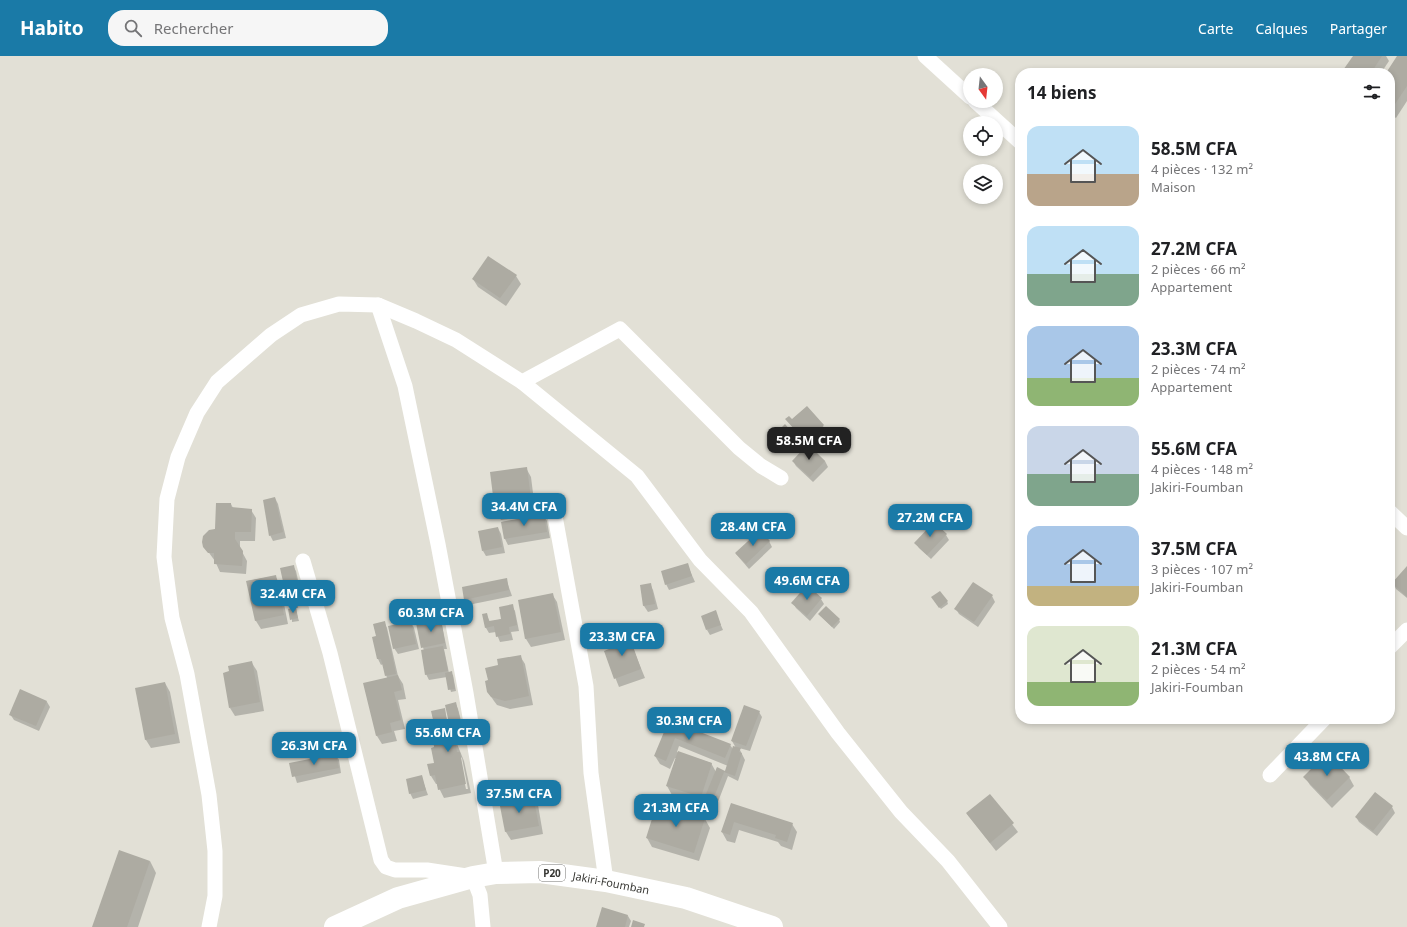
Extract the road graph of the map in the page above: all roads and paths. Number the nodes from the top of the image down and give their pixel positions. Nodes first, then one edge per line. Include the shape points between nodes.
1 (925, 56) edge
2 (963, 91) edge
3 (983, 108) edge
4 (1015, 137) edge
5 (378, 305) junction
6 (522, 382) junction
7 (781, 478) dead end
8 (553, 505) dead end
9 (1395, 517) edge
10 (1407, 528) edge
11 (303, 561) dead end
12 (1407, 630) edge
13 (1395, 642) edge
14 (1319, 724) edge
15 (1270, 775) dead end
16 (496, 873) junction
17 (473, 876) junction
18 (606, 882) junction
19 (209, 927) edge
20 (335, 927) edge
21 (483, 927) edge
22 (772, 927) edge
23 (1000, 927) edge

1 - 2 street
3 - 4 street
5 - 6 street via 456,340
5 - 16 street via 405,386 441,557
5 - 19 street via 339,304 301,315 271,335 217,382 197,413 178,456 167,499 164,557 172,618 189,681 209,795 215,851 215,896
6 - 7 street via 620,329 739,448
6 - 23 street via 637,476 700,560 751,612 838,733 892,800 948,861
8 - 18 street via 586,686 591,773
9 - 10 street
11 - 17 street via 330,653 381,860 386,867 395,870 427,870
12 - 13 street
14 - 15 street
16 - 17 main road, Jakiri-Foumban / P20
16 - 18 main road, Jakiri-Foumban / P20 via 540,872
17 - 20 main road, Jakiri-Foumban / P20 via 398,898
17 - 21 street via 480,895
18 - 22 main road, Jakiri-Foumban / P20 via 686,898

